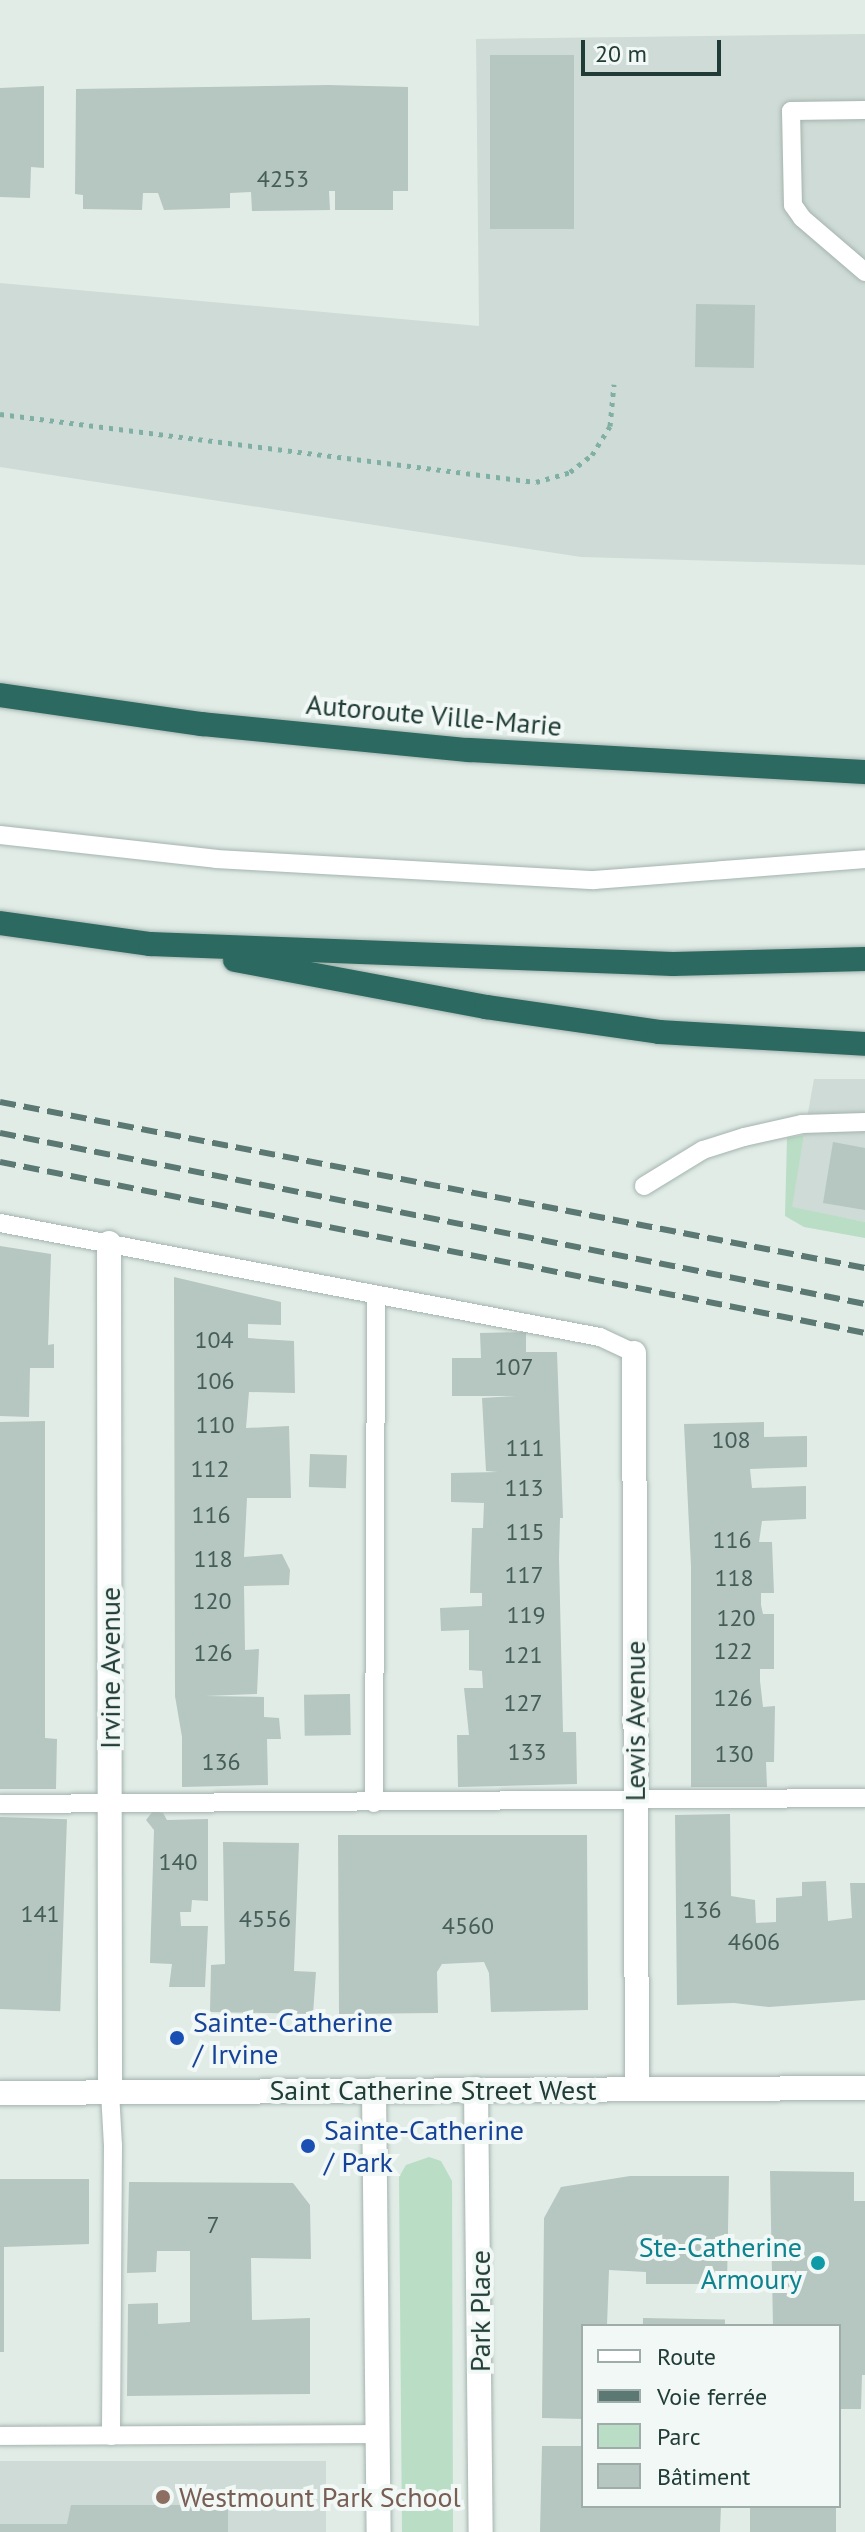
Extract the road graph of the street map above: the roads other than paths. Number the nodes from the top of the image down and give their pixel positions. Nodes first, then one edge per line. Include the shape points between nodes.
1 (865, 110) edge
2 (865, 272) edge
3 (0, 695) edge
4 (865, 772) edge
5 (0, 835) edge
6 (865, 859) edge
7 (0, 923) edge
8 (150, 944) junction
9 (865, 959) edge
10 (865, 1044) edge
11 (865, 1122) edge
12 (644, 1186) dead end
13 (0, 1223) edge
14 (109, 1243) junction
15 (376, 1296) junction
16 (634, 1353) joint
17 (865, 1798) edge
18 (635, 1800) junction
19 (374, 1803) junction
20 (0, 1804) edge
21 (110, 1804) junction
22 (865, 2088) edge
23 (476, 2089) junction
24 (637, 2089) junction
25 (374, 2090) junction
26 (110, 2092) junction
27 (0, 2093) edge
28 (378, 2434) junction
29 (0, 2436) edge
30 (111, 2436) junction
31 (379, 2532) edge
32 (481, 2532) edge

1 - 2 lane via 791,111 793,205
3 - 4 highway, Autoroute Ville-Marie via 202,724 469,750
5 - 6 lane via 216,859 594,880
7 - 8 highway
8 - 9 highway via 673,964
8 - 10 highway via 486,1007 659,1032
11 - 12 lane via 802,1124 744,1137 703,1150
13 - 14 lane
14 - 15 lane
14 - 21 street, Irvine Avenue
15 - 16 lane via 600,1337
15 - 19 lane
16 - 18 street, Lewis Avenue
17 - 18 lane
18 - 19 lane
18 - 24 street, Lewis Avenue
19 - 21 lane
20 - 21 lane
21 - 26 street, Irvine Avenue
22 - 24 street, Saint Catherine Street West
23 - 24 street, Saint Catherine Street West
23 - 25 street, Saint Catherine Street West
23 - 32 street, Park Place
25 - 26 street, Saint Catherine Street West
25 - 28 street
26 - 27 street, Saint Catherine Street West
26 - 30 lane
28 - 30 lane
28 - 31 street
29 - 30 lane

